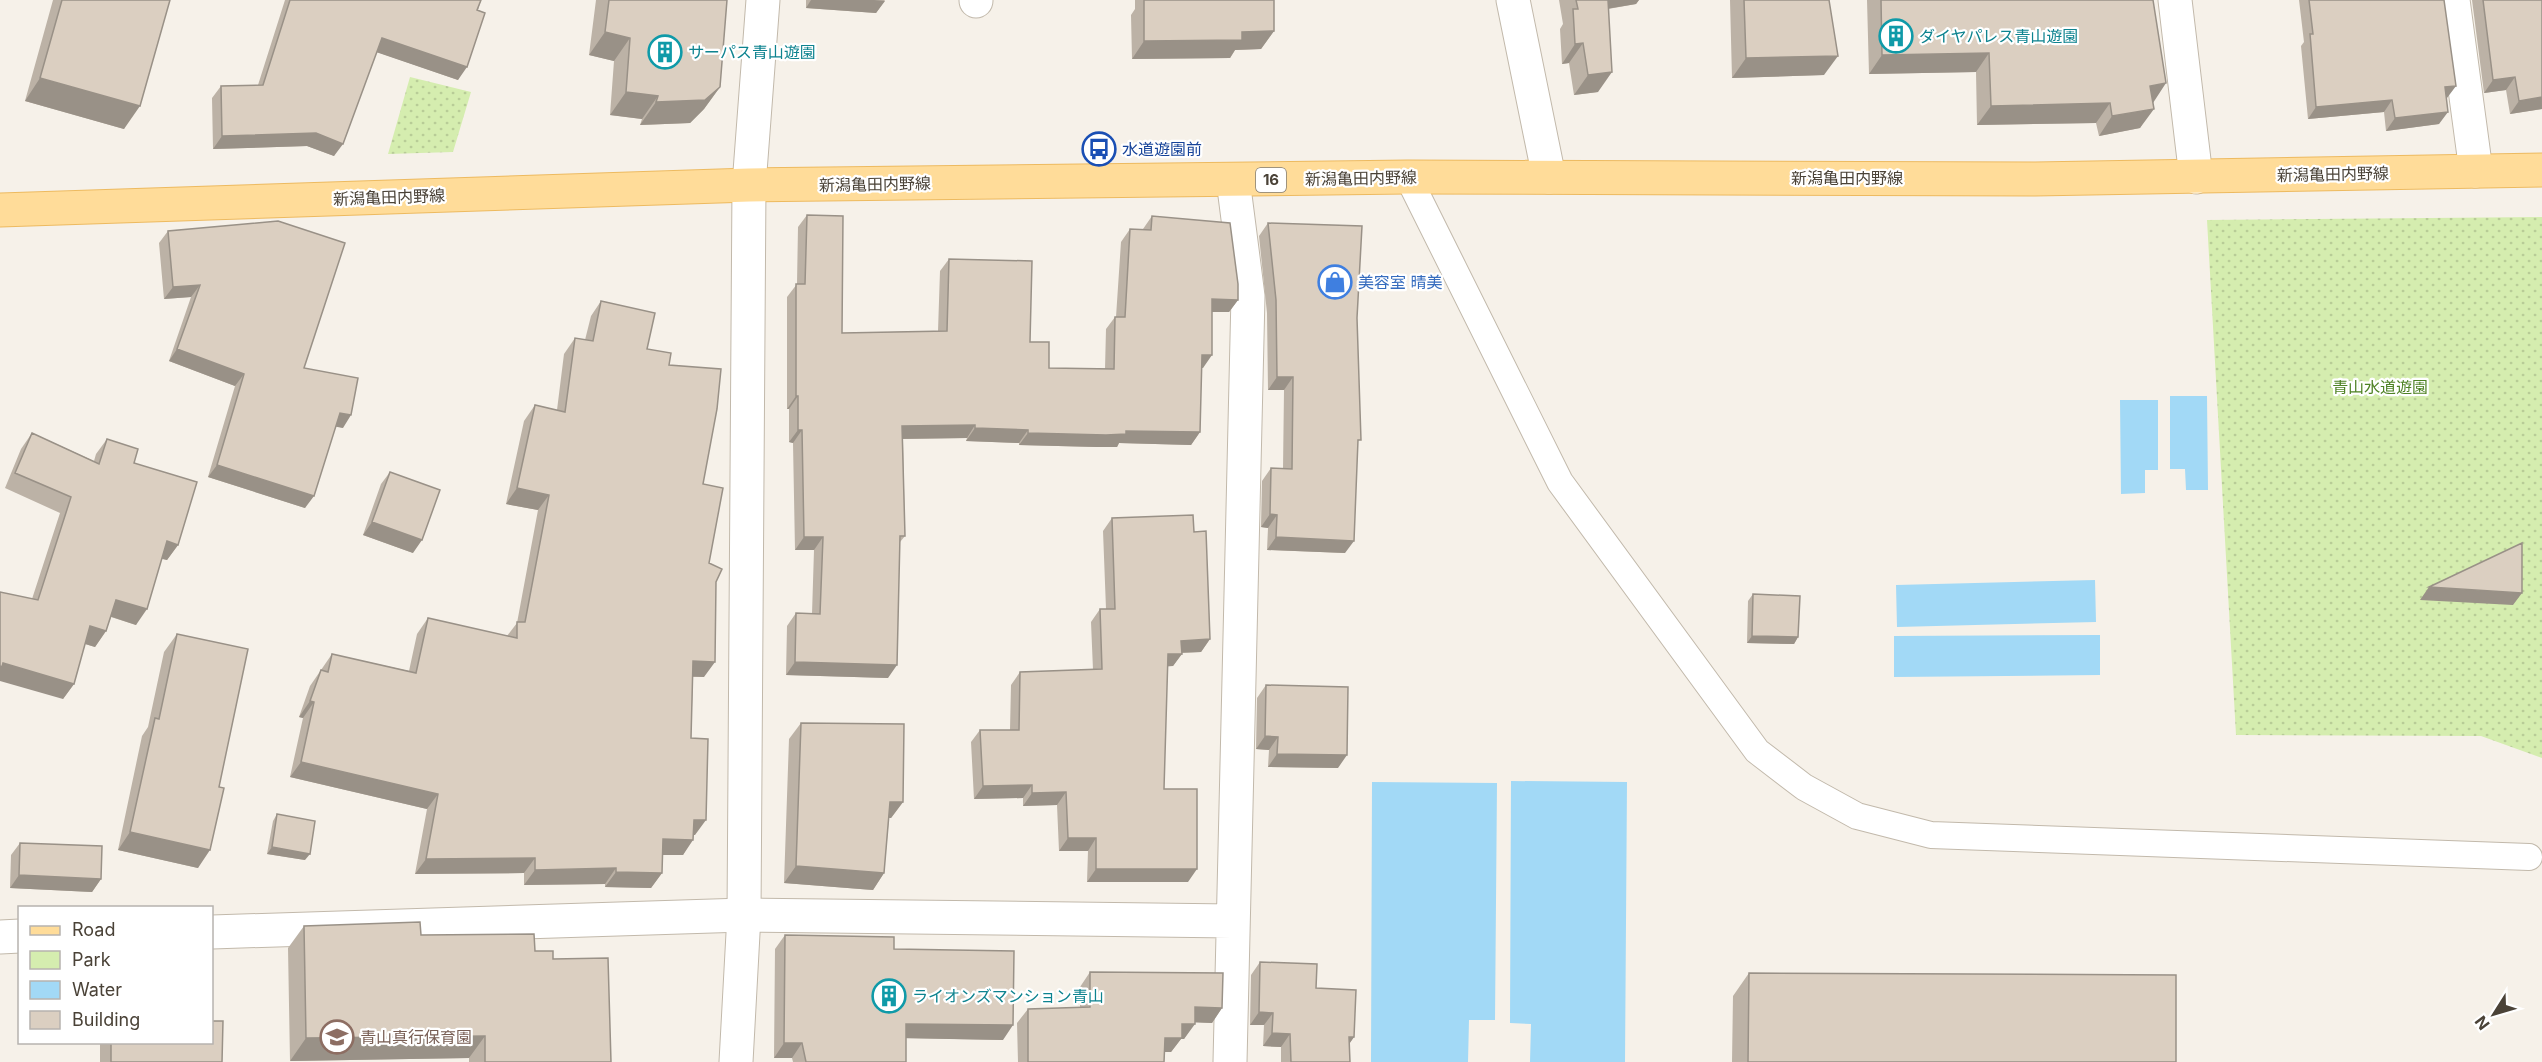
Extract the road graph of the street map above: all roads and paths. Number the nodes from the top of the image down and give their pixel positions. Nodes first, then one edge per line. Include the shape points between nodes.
1 (763, 0) edge
2 (1513, 0) edge
3 (2175, 0) edge
4 (2453, 0) edge
5 (2542, 170) edge
6 (2476, 171) junction
7 (1408, 177) junction
8 (1549, 177) junction
9 (2196, 177) junction
10 (1233, 180) junction
11 (749, 185) junction
12 (0, 210) edge
13 (2529, 857) dead end
14 (744, 915) junction
15 (1232, 921) junction
16 (213, 932) edge
17 (0, 936) edge
18 (18, 936) edge
19 (736, 1062) edge
20 (1230, 1062) edge

1 - 11 street
2 - 8 street
3 - 9 street
4 - 6 street
5 - 6 main road, 新潟亀田内野線 / 16
6 - 9 main road, 新潟亀田内野線 / 16
7 - 8 main road, 新潟亀田内野線 / 16
7 - 10 main road, 新潟亀田内野線 / 16
7 - 13 lane via 1560,482 1757,751 1804,788 1857,816 1931,835
8 - 9 main road, 新潟亀田内野線 / 16
10 - 11 main road, 新潟亀田内野線 / 16
10 - 15 street via 1248,296
11 - 12 main road, 新潟亀田内野線 / 16
11 - 14 street
14 - 15 street
14 - 16 street
14 - 19 street
15 - 20 street
17 - 18 street

